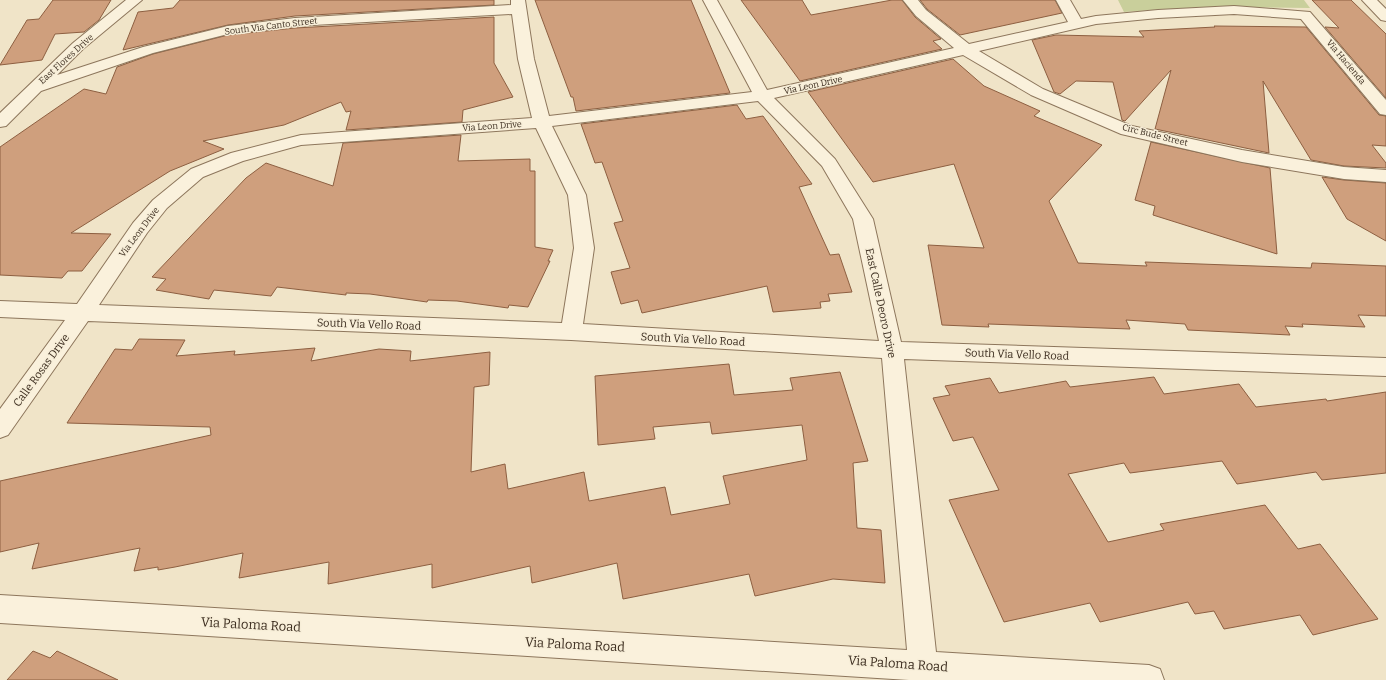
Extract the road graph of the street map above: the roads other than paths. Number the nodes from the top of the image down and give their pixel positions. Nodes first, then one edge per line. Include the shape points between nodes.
1 (135, 0) edge
2 (710, 0) edge
3 (910, 0) edge
4 (1063, 0) edge
5 (1369, 0) edge
6 (518, 4) edge
7 (1305, 15) joint
8 (1386, 16) edge
9 (1077, 25) junction
10 (968, 51) junction
11 (32, 89) junction
12 (762, 96) junction
13 (1386, 110) edge
14 (0, 122) edge
15 (542, 122) junction
16 (1386, 176) edge
17 (0, 310) edge
18 (82, 313) junction
19 (571, 332) junction
20 (892, 350) junction
21 (1386, 367) edge
22 (0, 428) edge
23 (0, 609) edge
24 (924, 672) edge
25 (1149, 680) edge

1 - 11 street, East Flores Drive via 78,46
2 - 12 street, East Calle Deoro Drive
3 - 10 street, Circ Bude Street via 921,13
4 - 9 street
5 - 8 street
6 - 11 street, South Via Canto Street via 228,30 148,50
6 - 15 street via 526,59
7 - 9 street, Via Leon Drive via 1234,10 1158,14 1096,20
7 - 13 street, Via Hacienda
9 - 10 street, Via Leon Drive
10 - 12 street, Via Leon Drive
10 - 16 street, Circ Bude Street via 1037,92 1128,130 1250,157 1344,173
11 - 14 street, East Flores Drive
12 - 15 street, Via Leon Drive
12 - 20 street, East Calle Deoro Drive via 829,163 863,219
15 - 18 street, Via Leon Drive via 301,140 237,156 197,173 160,204 140,228
15 - 19 street via 577,195 584,248
17 - 18 street, South Via Vello Road
18 - 19 street, South Via Vello Road
18 - 22 street, Calle Rosas Drive
19 - 20 street, South Via Vello Road
20 - 21 street, South Via Vello Road
20 - 24 street, East Calle Deoro Drive
23 - 24 street, Via Paloma Road
24 - 25 street, Via Paloma Road

